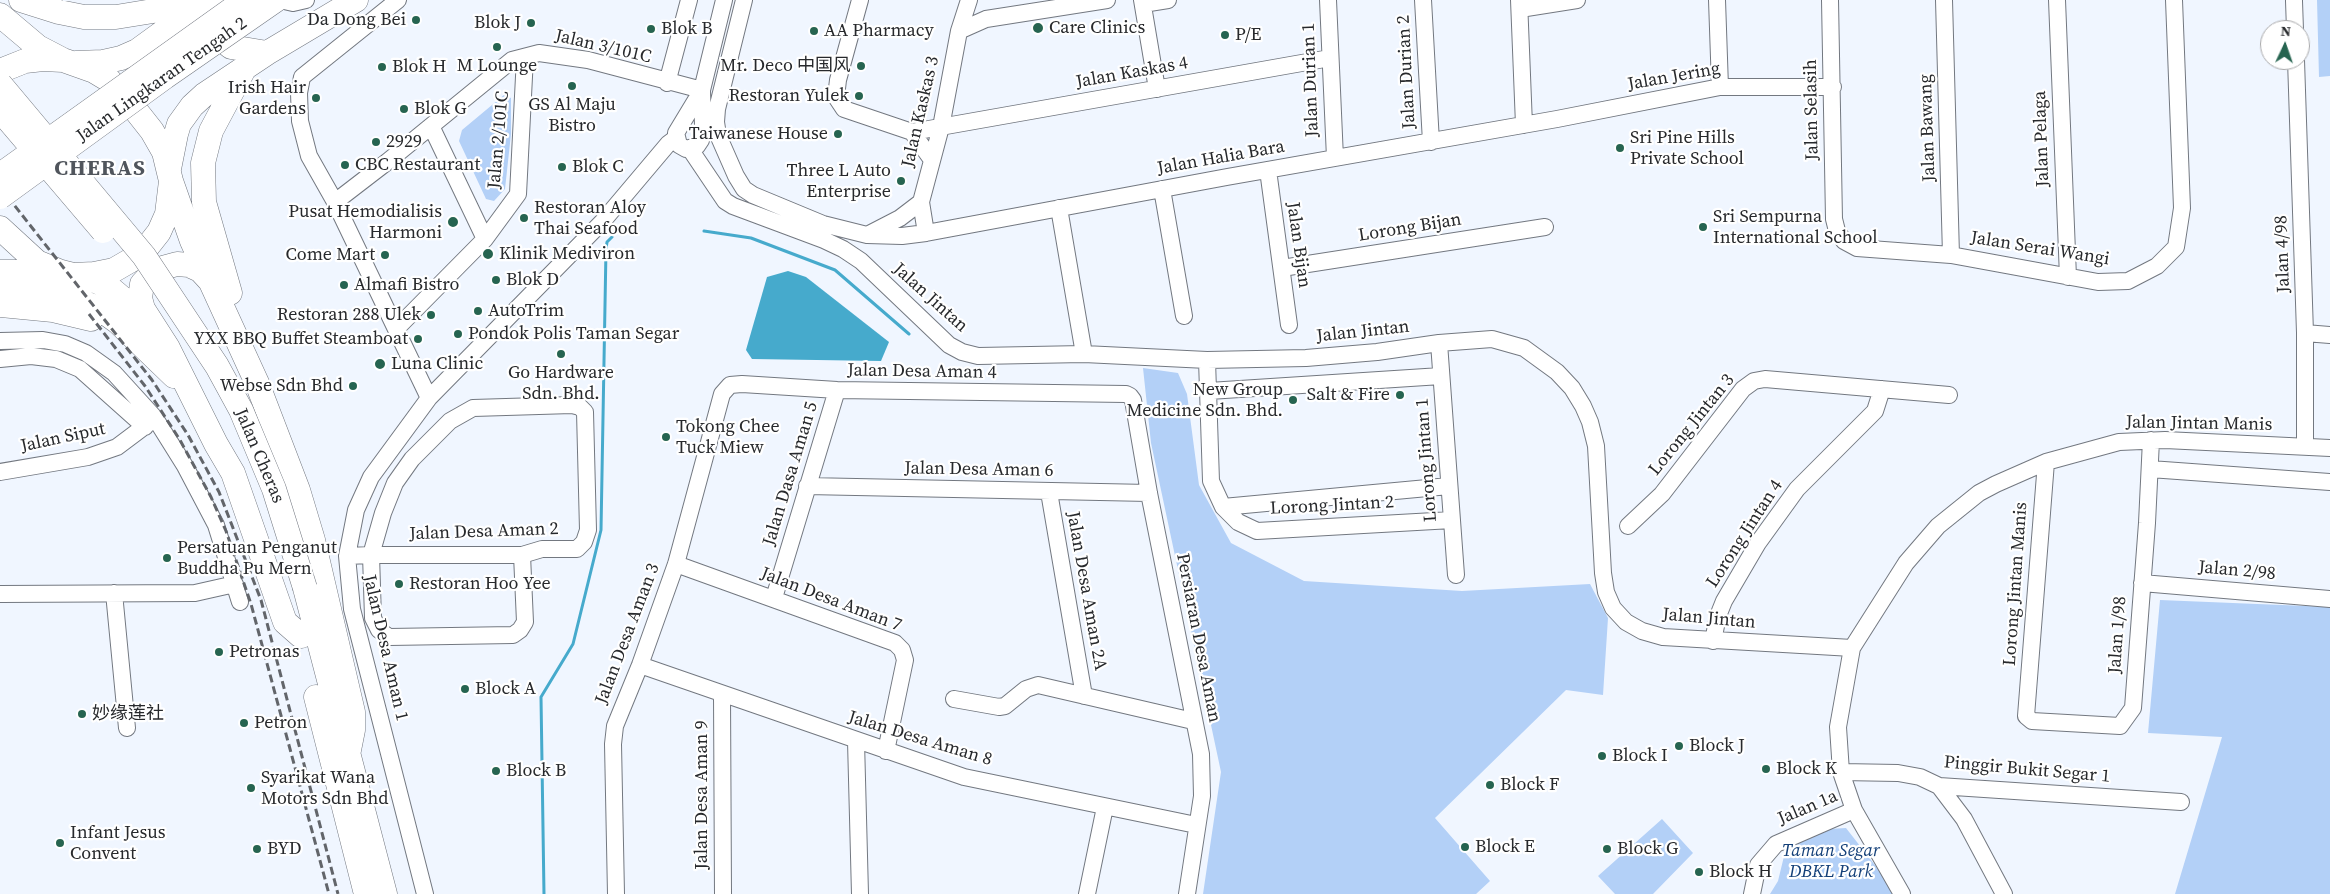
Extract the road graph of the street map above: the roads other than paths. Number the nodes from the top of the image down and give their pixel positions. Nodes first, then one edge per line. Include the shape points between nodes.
1 (21, 0) edge
2 (201, 0) edge
3 (208, 0) edge
4 (221, 0) edge
5 (246, 0) edge
6 (276, 0) edge
7 (280, 0) edge
8 (306, 0) edge
9 (398, 0) edge
10 (689, 0) edge
11 (724, 0) edge
12 (744, 0) edge
13 (860, 0) edge
14 (969, 0) edge
15 (1107, 0) edge
16 (1168, 0) edge
17 (1328, 0) edge
18 (1423, 0) edge
19 (1577, 0) edge
20 (1717, 0) edge
21 (1830, 0) edge
22 (1944, 0) edge
23 (2057, 0) edge
24 (2174, 0) edge
25 (2294, 1) edge
26 (1142, 2) edge
27 (346, 3) edge
28 (1520, 4) edge
29 (0, 15) edge
30 (2295, 20) edge
31 (959, 31) junction
32 (268, 53) junction
33 (525, 57) junction
34 (1330, 58) junction
35 (69, 61) junction
36 (244, 69) junction
37 (2296, 70) edge
38 (0, 71) edge
39 (668, 83) junction
40 (0, 84) edge
41 (1720, 87) junction
42 (1832, 87) junction
43 (1157, 89) junction
44 (702, 90) junction
45 (104, 100) junction
46 (0, 110) edge
47 (1524, 125) junction
48 (431, 126) junction
49 (941, 127) junction
50 (678, 132) junction
51 (912, 132) junction
52 (697, 142) junction
53 (1431, 142) junction
54 (0, 156) edge
55 (1335, 158) junction
56 (932, 160) junction
57 (1268, 170) junction
58 (0, 175) edge
59 (170, 175) junction
60 (1162, 189) junction
61 (0, 196) edge
62 (334, 202) junction
63 (920, 202) junction
64 (1060, 208) junction
65 (1834, 219) joint
66 (1544, 227) dead end
67 (0, 228) edge
68 (926, 233) junction
69 (867, 235) junction
70 (485, 239) junction
71 (1951, 255) junction
72 (1282, 268) junction
73 (0, 272) edge
74 (67, 273) junction
75 (2068, 277) junction
76 (211, 282) junction
77 (0, 289) edge
78 (0, 305) edge
79 (1184, 316) dead end
80 (1290, 325) dead end
81 (396, 329) junction
82 (144, 332) junction
83 (2306, 333) junction
84 (2330, 335) edge
85 (0, 342) edge
86 (1439, 343) junction
87 (1084, 354) junction
88 (0, 359) edge
89 (1207, 360) junction
90 (1441, 376) junction
91 (257, 383) junction
92 (1882, 389) junction
93 (837, 390) junction
94 (1209, 392) junction
95 (722, 394) joint
96 (1126, 394) joint
97 (1949, 395) dead end
98 (429, 398) junction
99 (150, 423) junction
100 (2151, 440) junction
101 (2305, 446) junction
102 (2330, 448) edge
103 (2046, 462) junction
104 (2150, 468) junction
105 (0, 472) edge
106 (2330, 482) edge
107 (807, 486) junction
108 (1449, 486) junction
109 (1050, 492) junction
110 (1149, 493) junction
111 (1223, 507) junction
112 (1452, 520) junction
113 (1628, 526) dead end
114 (372, 555) junction
115 (522, 555) junction
116 (347, 556) junction
117 (676, 564) junction
118 (1456, 575) dead end
119 (235, 584) junction
120 (2142, 584) junction
121 (114, 593) junction
122 (0, 594) edge
123 (298, 594) junction
124 (774, 598) junction
125 (2330, 599) edge
126 (240, 602) dead end
127 (301, 636) junction
128 (1713, 641) junction
129 (1852, 648) junction
130 (640, 665) junction
131 (722, 695) junction
132 (1084, 696) junction
133 (954, 700) dead end
134 (2027, 708) joint
135 (1193, 721) junction
136 (127, 728) dead end
137 (856, 741) junction
138 (886, 751) junction
139 (348, 755) junction
140 (1841, 772) junction
141 (1939, 786) junction
142 (2181, 802) dead end
143 (1105, 807) junction
144 (1854, 810) junction
145 (1196, 825) junction
146 (366, 894) edge
147 (385, 894) edge
148 (426, 894) edge
149 (616, 894) edge
150 (722, 894) edge
151 (860, 894) edge
152 (1087, 894) edge
153 (1186, 894) edge
154 (1752, 894) edge
155 (1902, 894) edge
156 (2007, 894) edge

1 - 2 highway via 84,17 150,13
3 - 35 highway via 137,51 103,62
4 - 32 highway via 214,17 216,35 231,46
5 - 45 highway, Jalan Lingkaran Tengah 2, bridge
6 - 61 highway, Jalan Lingkaran Tengah 2, bridge
7 - 8 street via 293,3
9 - 62 street via 302,78 300,121 309,156
10 - 39 street
11 - 44 street
12 - 69 street, Jalan Halia Bara via 716,122 718,135 736,176 744,189 753,195 823,224
13 - 51 street via 836,97 844,109
14 - 31 street, Jalan Kaskas 3
15 - 31 street via 986,19
16 - 26 street
17 - 34 street, Jalan Durian 1
18 - 53 street, Jalan Durian 2
19 - 28 street
20 - 41 street
21 - 42 street, Jalan Selasih
22 - 71 street, Jalan Bawang
23 - 75 street, Jalan Pelaga
24 - 75 street, Jalan Serai Wangi via 2182,208 2176,247 2157,266 2128,281 2098,282
25 - 30 street
26 - 43 street
27 - 32 highway
28 - 47 street
29 - 35 highway via 38,48
31 - 49 street, Jalan Kaskas 3
32 - 36 highway
33 - 39 street, Jalan 3/101C via 540,53 588,60
33 - 48 street, Jalan 3/101C via 512,60
33 - 70 street, Jalan 2/101C via 518,194
34 - 43 street, Jalan Kaskas 4
34 - 55 street, Jalan Durian 1
35 - 38 highway via 25,61
35 - 59 highway via 108,80 126,98 152,131 164,152
36 - 59 highway via 204,95 185,114 176,134
36 - 91 highway via 211,131 202,181 210,226
37 - 83 street, Jalan 4/98
39 - 44 street, Jalan 3/101C
40 - 123 highway, Jalan Cheras, bridge via 144,256 217,366 241,410 274,489
41 - 42 street, Jalan Jering
41 - 47 street, Jalan Jering
42 - 65 street, Jalan Selasih
43 - 49 street, Jalan Kaskas 4
44 - 50 street, Jalan Desa Aman 1
44 - 52 street via 703,126
45 - 54 highway, bridge via 45,127
45 - 58 highway, Jalan Lingkaran Tengah 2, bridge
46 - 123 highway, Jalan Cheras, bridge via 132,266 202,373 226,416 260,494
47 - 53 street, Jalan Halia Bara
48 - 62 street, Jalan 3/101C
48 - 70 street
49 - 51 street, Jalan Kaskas 4
49 - 56 street, Jalan Kaskas 3
50 - 52 street via 679,145
50 - 52 street via 694,125
50 - 98 street, Jalan Desa Aman 1 via 603,221
51 - 56 street
52 - 87 street, Jalan Jintan via 714,170 719,193 734,206 843,249 861,261 950,345 962,352 978,356
53 - 55 street, Jalan Halia Bara
55 - 57 street, Jalan Halia Bara
56 - 63 street, Jalan Kaskas 3
57 - 60 street, Jalan Halia Bara
57 - 72 street, Jalan Bijan
59 - 74 highway via 167,214 148,246 114,270 94,274
59 - 76 highway via 192,241
60 - 64 street, Jalan Halia Bara
60 - 79 street
62 - 81 street
63 - 68 street, Jalan Kaskas 3
63 - 69 street via 900,218
64 - 68 street, Jalan Halia Bara
64 - 87 street
65 - 71 street, Jalan Serai Wangi via 1844,241 1858,248
66 - 72 street, Lorong Bijan
67 - 74 highway via 37,262
68 - 69 street, Jalan Halia Bara
70 - 81 street, Jalan 2/101C
71 - 75 street, Jalan Serai Wangi
72 - 80 street, Jalan Bijan
73 - 74 highway
74 - 82 highway via 110,288 134,307
76 - 82 highway via 200,270 189,265 171,265 155,270 142,284 140,298
76 - 91 highway
77 - 82 highway via 25,289 72,298
78 - 82 highway via 78,316
81 - 98 street
82 - 127 highway via 168,348 233,473 285,622
83 - 84 street
83 - 101 street, Jalan 4/98
85 - 99 street via 43,340 86,353 114,373
86 - 89 street, Jalan Jintan via 1324,356
86 - 90 street, Lorong Jintan 1
86 - 128 street, Jalan Jintan via 1476,339 1508,342 1524,348 1558,372 1583,406 1596,446 1603,574 1613,608 1626,622 1642,631 1663,637
87 - 89 street, Jalan Jintan
88 - 99 street via 31,356 56,359 80,369
89 - 94 street, Lorong Jintan 2
90 - 94 street
90 - 108 street, Lorong Jintan 1
91 - 139 highway via 292,474 315,550 353,712
92 - 97 street, Lorong Jintan 3
92 - 113 street, Lorong Jintan 3 via 1765,379 1754,381 1743,389 1662,494
92 - 128 street, Lorong Jintan 4 via 1875,411 1797,489 1758,543 1724,601
93 - 95 street, Jalan Desa Aman 4 via 742,384 730,386
93 - 96 street, Jalan Desa Aman 4
93 - 107 street, Jalan Dasa Aman 5
94 - 111 street, Lorong Jintan 2 via 1212,482
95 - 117 street, Jalan Desa Aman 3
96 - 110 street, Persiaran Desa Aman via 1133,400
98 - 116 street, Jalan Desa Aman 1 via 371,477 356,510
99 - 105 street, Jalan Siput via 117,447 88,457
99 - 119 street via 185,466 216,525
100 - 101 street, Jalan Jintan Manis
100 - 103 street, Jalan Jintan Manis via 2103,445
100 - 104 street, Jalan 1/98
101 - 102 street, Jalan Jintan Manis
103 - 129 street, Jalan Jintan Manis via 1979,493 1938,526 1906,563
103 - 134 street, Lorong Jintan Manis
104 - 106 street
104 - 120 street, Jalan 1/98
107 - 109 street, Jalan Desa Aman 6
107 - 124 street, Jalan Dasa Aman 5
108 - 111 street, Lorong Jintan 2
108 - 112 street, Lorong Jintan 1
109 - 110 street, Jalan Desa Aman 6
109 - 132 street, Jalan Desa Aman 2A
110 - 135 street, Persiaran Desa Aman
111 - 112 street, Lorong Jintan 2 via 1238,522 1257,530
112 - 118 street, Lorong Jintan 1
114 - 115 street, Jalan Desa Aman 2
114 - 115 street via 373,618 379,630 389,637 513,635 524,622
114 - 115 street, Jalan Desa Aman 2 via 395,483 412,459 461,413 473,408 580,407 585,412 588,530 584,542 577,549 542,549
114 - 116 street, Jalan Desa Aman 2
116 - 148 street, Jalan Desa Aman 1 via 352,609
117 - 124 street, Jalan Desa Aman 7
117 - 130 street, Jalan Desa Aman 3
119 - 121 street via 195,593
119 - 126 street
120 - 125 street, Jalan 2/98
120 - 134 street, Jalan 1/98 via 2133,708 2120,726 2032,722 2026,716
121 - 122 street
121 - 136 street
123 - 127 highway, Jalan Cheras
123 - 139 highway, Jalan Cheras
124 - 138 street, Jalan Desa Aman 7 via 895,643 902,650 905,660
127 - 146 highway, Jalan Cheras
128 - 129 street, Jalan Jintan
129 - 140 street via 1838,726
130 - 131 street, Jalan Desa Aman 8
130 - 149 street, Jalan Desa Aman 3 via 614,726
131 - 137 street, Jalan Desa Aman 8
131 - 150 street, Jalan Desa Aman 9
132 - 133 street via 1038,685 1026,689 1005,706
132 - 135 street
135 - 145 street, Persiaran Desa Aman via 1201,754 1202,796
137 - 138 street, Jalan Desa Aman 8
137 - 151 street
138 - 143 street, Jalan Desa Aman 8 via 964,777
139 - 147 highway, Jalan Cheras
140 - 141 street, Pinggir Bukit Segar 1 via 1920,776
140 - 144 street
141 - 142 street, Pinggir Bukit Segar 1
141 - 156 street via 1964,819
143 - 145 street, Jalan Desa Aman 8
143 - 152 street
144 - 154 street, Jalan 1a via 1776,844 1758,866
144 - 155 street
145 - 153 street, Persiaran Desa Aman

